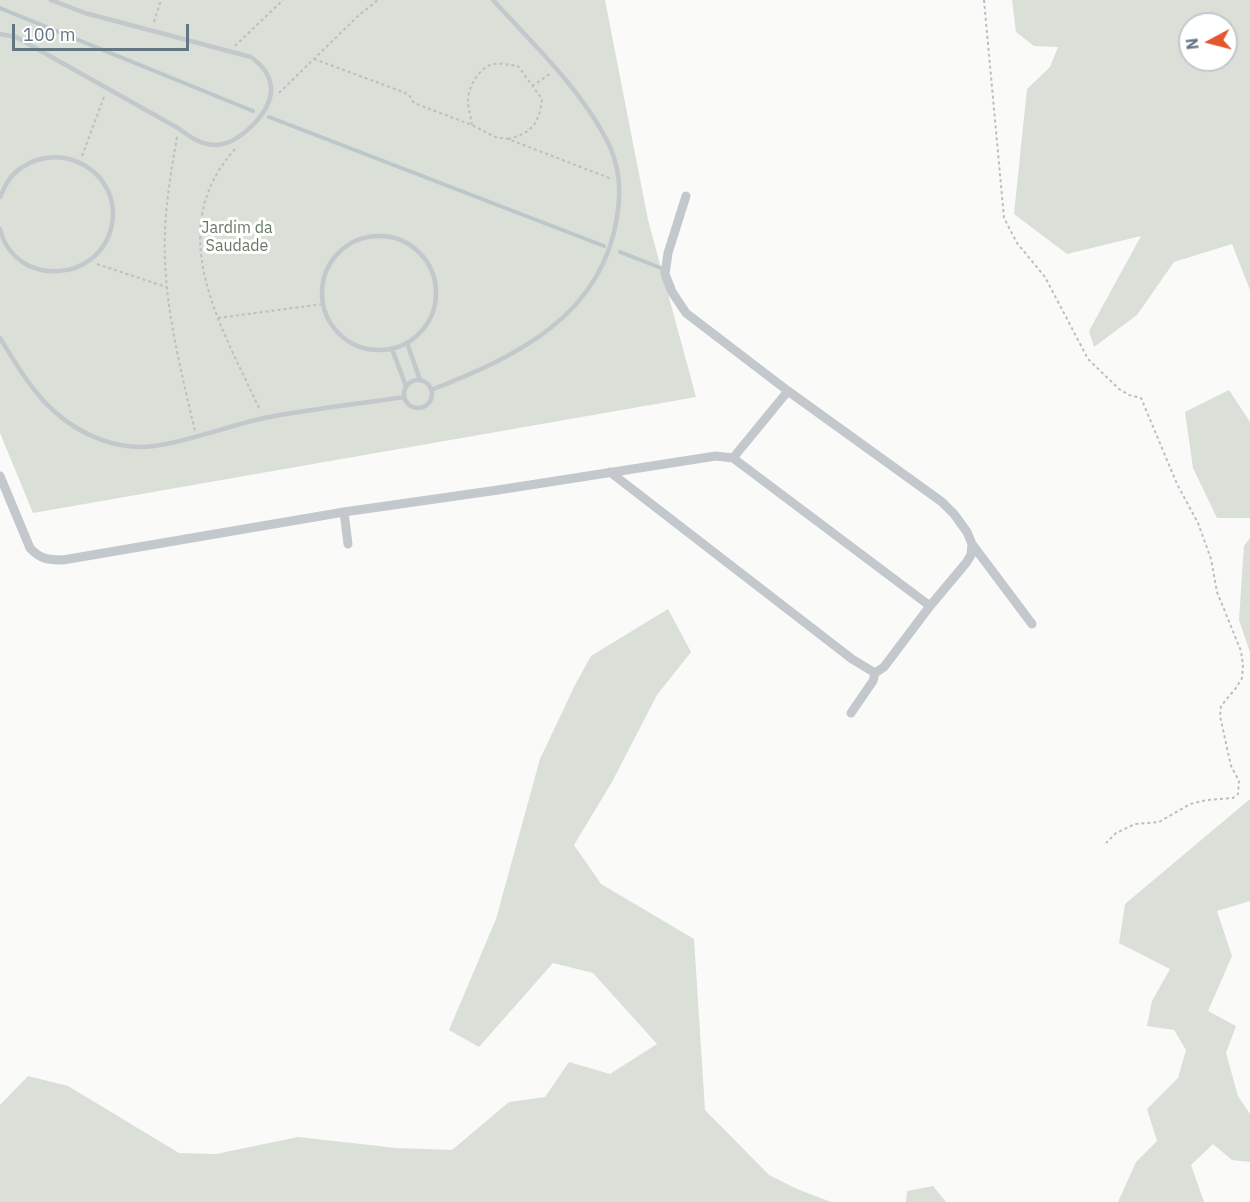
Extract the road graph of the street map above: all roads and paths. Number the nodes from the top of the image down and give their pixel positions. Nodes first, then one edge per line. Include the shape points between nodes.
1 (51, 0) edge
2 (161, 0) edge
3 (283, 0) edge
4 (378, 0) edge
5 (493, 0) edge
6 (984, 0) edge
7 (151, 30) junction
8 (0, 34) edge
9 (230, 51) junction
10 (314, 58) junction
11 (556, 70) junction
12 (532, 86) junction
13 (108, 89) junction
14 (269, 100) junction
15 (472, 125) junction
16 (178, 128) junction
17 (238, 139) junction
18 (508, 139) junction
19 (80, 162) junction
20 (619, 182) junction
21 (686, 196) dead end
22 (0, 198) edge
23 (0, 229) edge
24 (8, 246) junction
25 (0, 250) edge
26 (89, 261) junction
27 (167, 287) junction
28 (323, 304) junction
29 (218, 318) junction
30 (0, 338) edge
31 (407, 343) junction
32 (392, 349) junction
33 (420, 380) junction
34 (406, 386) junction
35 (431, 390) junction
36 (788, 391) junction
37 (404, 397) junction
38 (264, 418) junction
39 (196, 436) junction
40 (733, 458) junction
41 (610, 472) junction
42 (0, 476) edge
43 (344, 512) junction
44 (348, 544) dead end
45 (972, 544) junction
46 (930, 606) junction
47 (1032, 624) dead end
48 (875, 673) junction
49 (850, 713) dead end
50 (1106, 843) dead end

1 - 7 lane
2 - 7 path
3 - 9 path
4 - 10 path
5 - 11 lane
6 - 50 path via 1004,218 1017,243 1045,277 1088,359 1119,389 1141,398 1198,523 1217,592 1241,651 1242,678 1221,706 1220,716 1231,766 1239,781 1238,794 1191,804 1165,820 1135,824
7 - 9 lane
8 - 13 lane via 16,37
9 - 14 lane via 251,57 263,67 270,83
10 - 14 path
10 - 15 path via 403,92 414,103
11 - 12 path
11 - 20 lane via 595,119 606,139
12 - 15 path via 518,66 489,66 471,86 468,100
12 - 18 path via 542,99 540,115 534,126
13 - 16 lane
13 - 19 path
14 - 17 lane
15 - 18 path
16 - 17 lane via 204,144 225,144
16 - 27 path via 165,223
17 - 29 path via 212,186 200,231 202,270
18 - 20 path
19 - 22 lane via 49,156 34,160 13,175
19 - 26 lane via 102,181 113,209 108,238
20 - 35 lane via 620,203 606,260 577,305 536,340 473,374
21 - 36 street via 666,264 665,274 672,292 686,313
23 - 24 lane
24 - 25 lane
24 - 26 lane via 24,262 45,271 68,270
26 - 27 path
27 - 39 path
28 - 29 path
28 - 31 lane via 325,273 343,248 372,236 403,240 426,261 436,290 429,321
28 - 32 lane via 336,332 348,342 377,351
29 - 38 path
30 - 39 lane via 52,410 88,434 137,448
31 - 32 lane
31 - 33 lane
32 - 34 lane
33 - 34 lane
33 - 35 lane
34 - 37 lane
35 - 37 lane via 430,401 422,408 410,407
36 - 40 street
36 - 45 street via 942,502 961,523
37 - 38 lane
38 - 39 lane
40 - 41 street via 717,456
40 - 46 street
41 - 43 street
41 - 48 street
42 - 43 street via 30,548 49,560
43 - 44 street
45 - 46 street via 966,563
45 - 47 street
46 - 48 street via 884,667
48 - 49 street

